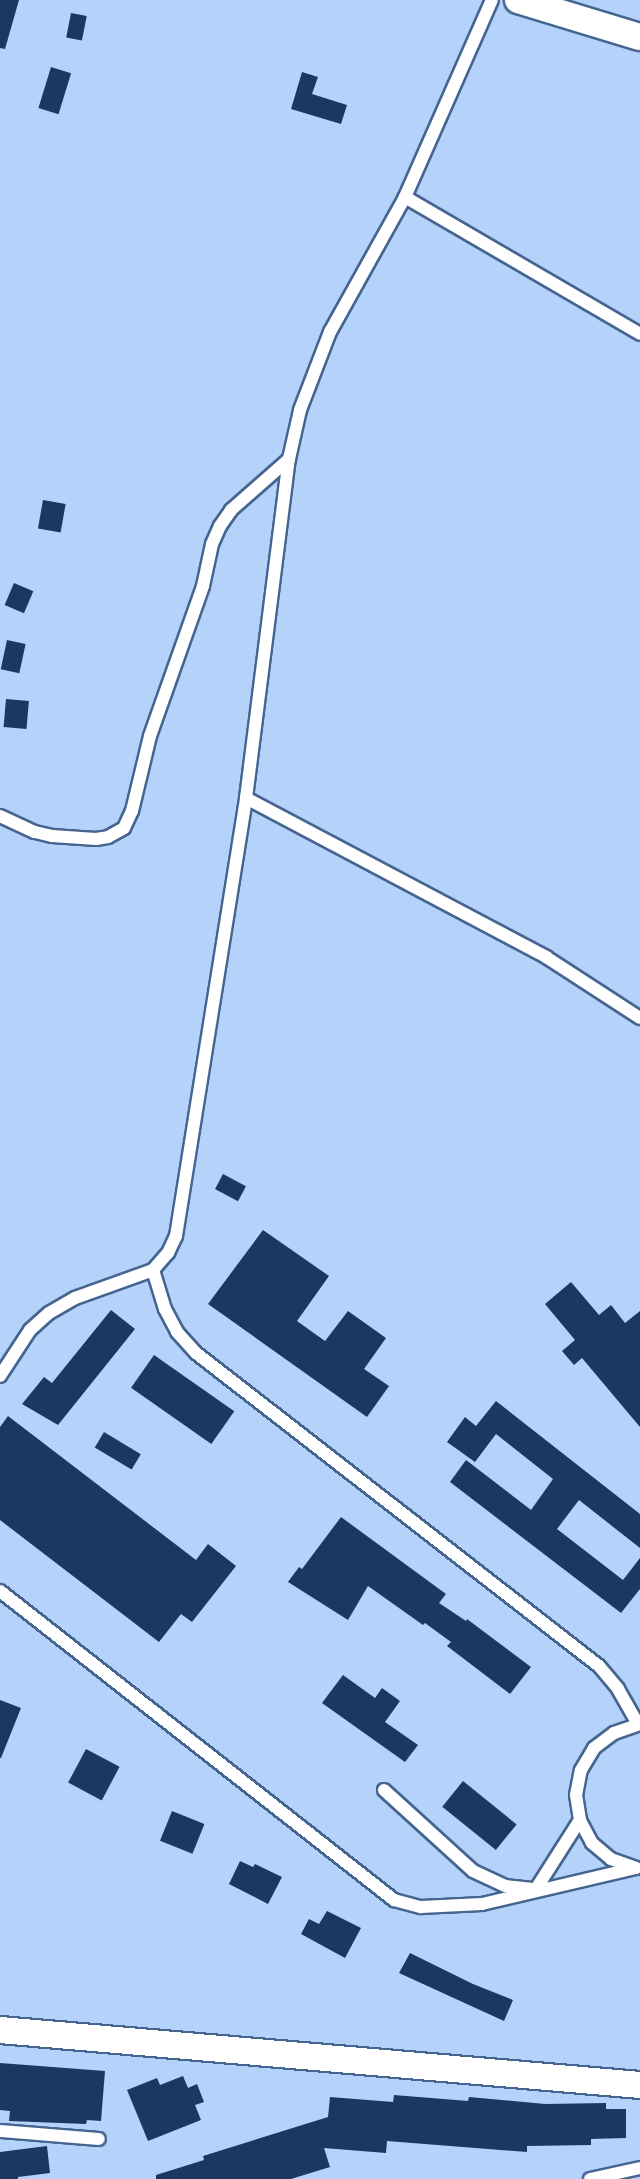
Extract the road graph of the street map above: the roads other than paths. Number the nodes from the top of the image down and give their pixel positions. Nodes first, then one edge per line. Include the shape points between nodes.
1 (492, 0) edge
2 (518, 0) edge
3 (640, 37) edge
4 (405, 197) junction
5 (640, 334) edge
6 (289, 459) junction
7 (246, 798) junction
8 (0, 816) edge
9 (640, 1018) edge
10 (153, 1270) junction
11 (0, 1376) edge
12 (0, 1591) edge
13 (639, 1724) edge
14 (384, 1790) dead end
15 (580, 1820) junction
16 (638, 1868) edge
17 (536, 1889) junction
18 (0, 2030) edge
19 (640, 2085) edge
20 (0, 2132) edge
21 (99, 2139) dead end
22 (640, 2168) edge
23 (590, 2179) edge

1 - 4 lane
2 - 3 street
4 - 5 lane
4 - 6 lane via 330,332 300,410
6 - 7 lane
6 - 8 lane via 231,510 212,543 203,586 150,735 132,811 124,828 96,839 52,836
7 - 9 lane via 536,951
7 - 10 lane via 176,1236
10 - 11 lane via 75,1298 49,1313 30,1330
10 - 13 lane via 165,1309 177,1332 196,1353 599,1666
12 - 17 lane via 394,1900 421,1907 445,1907 518,1897
13 - 15 lane via 614,1732 594,1748 581,1770 576,1795
14 - 17 lane via 473,1871 505,1886
15 - 16 lane via 592,1843 611,1859
15 - 17 lane
16 - 17 lane
18 - 19 street
20 - 21 lane
22 - 23 lane

